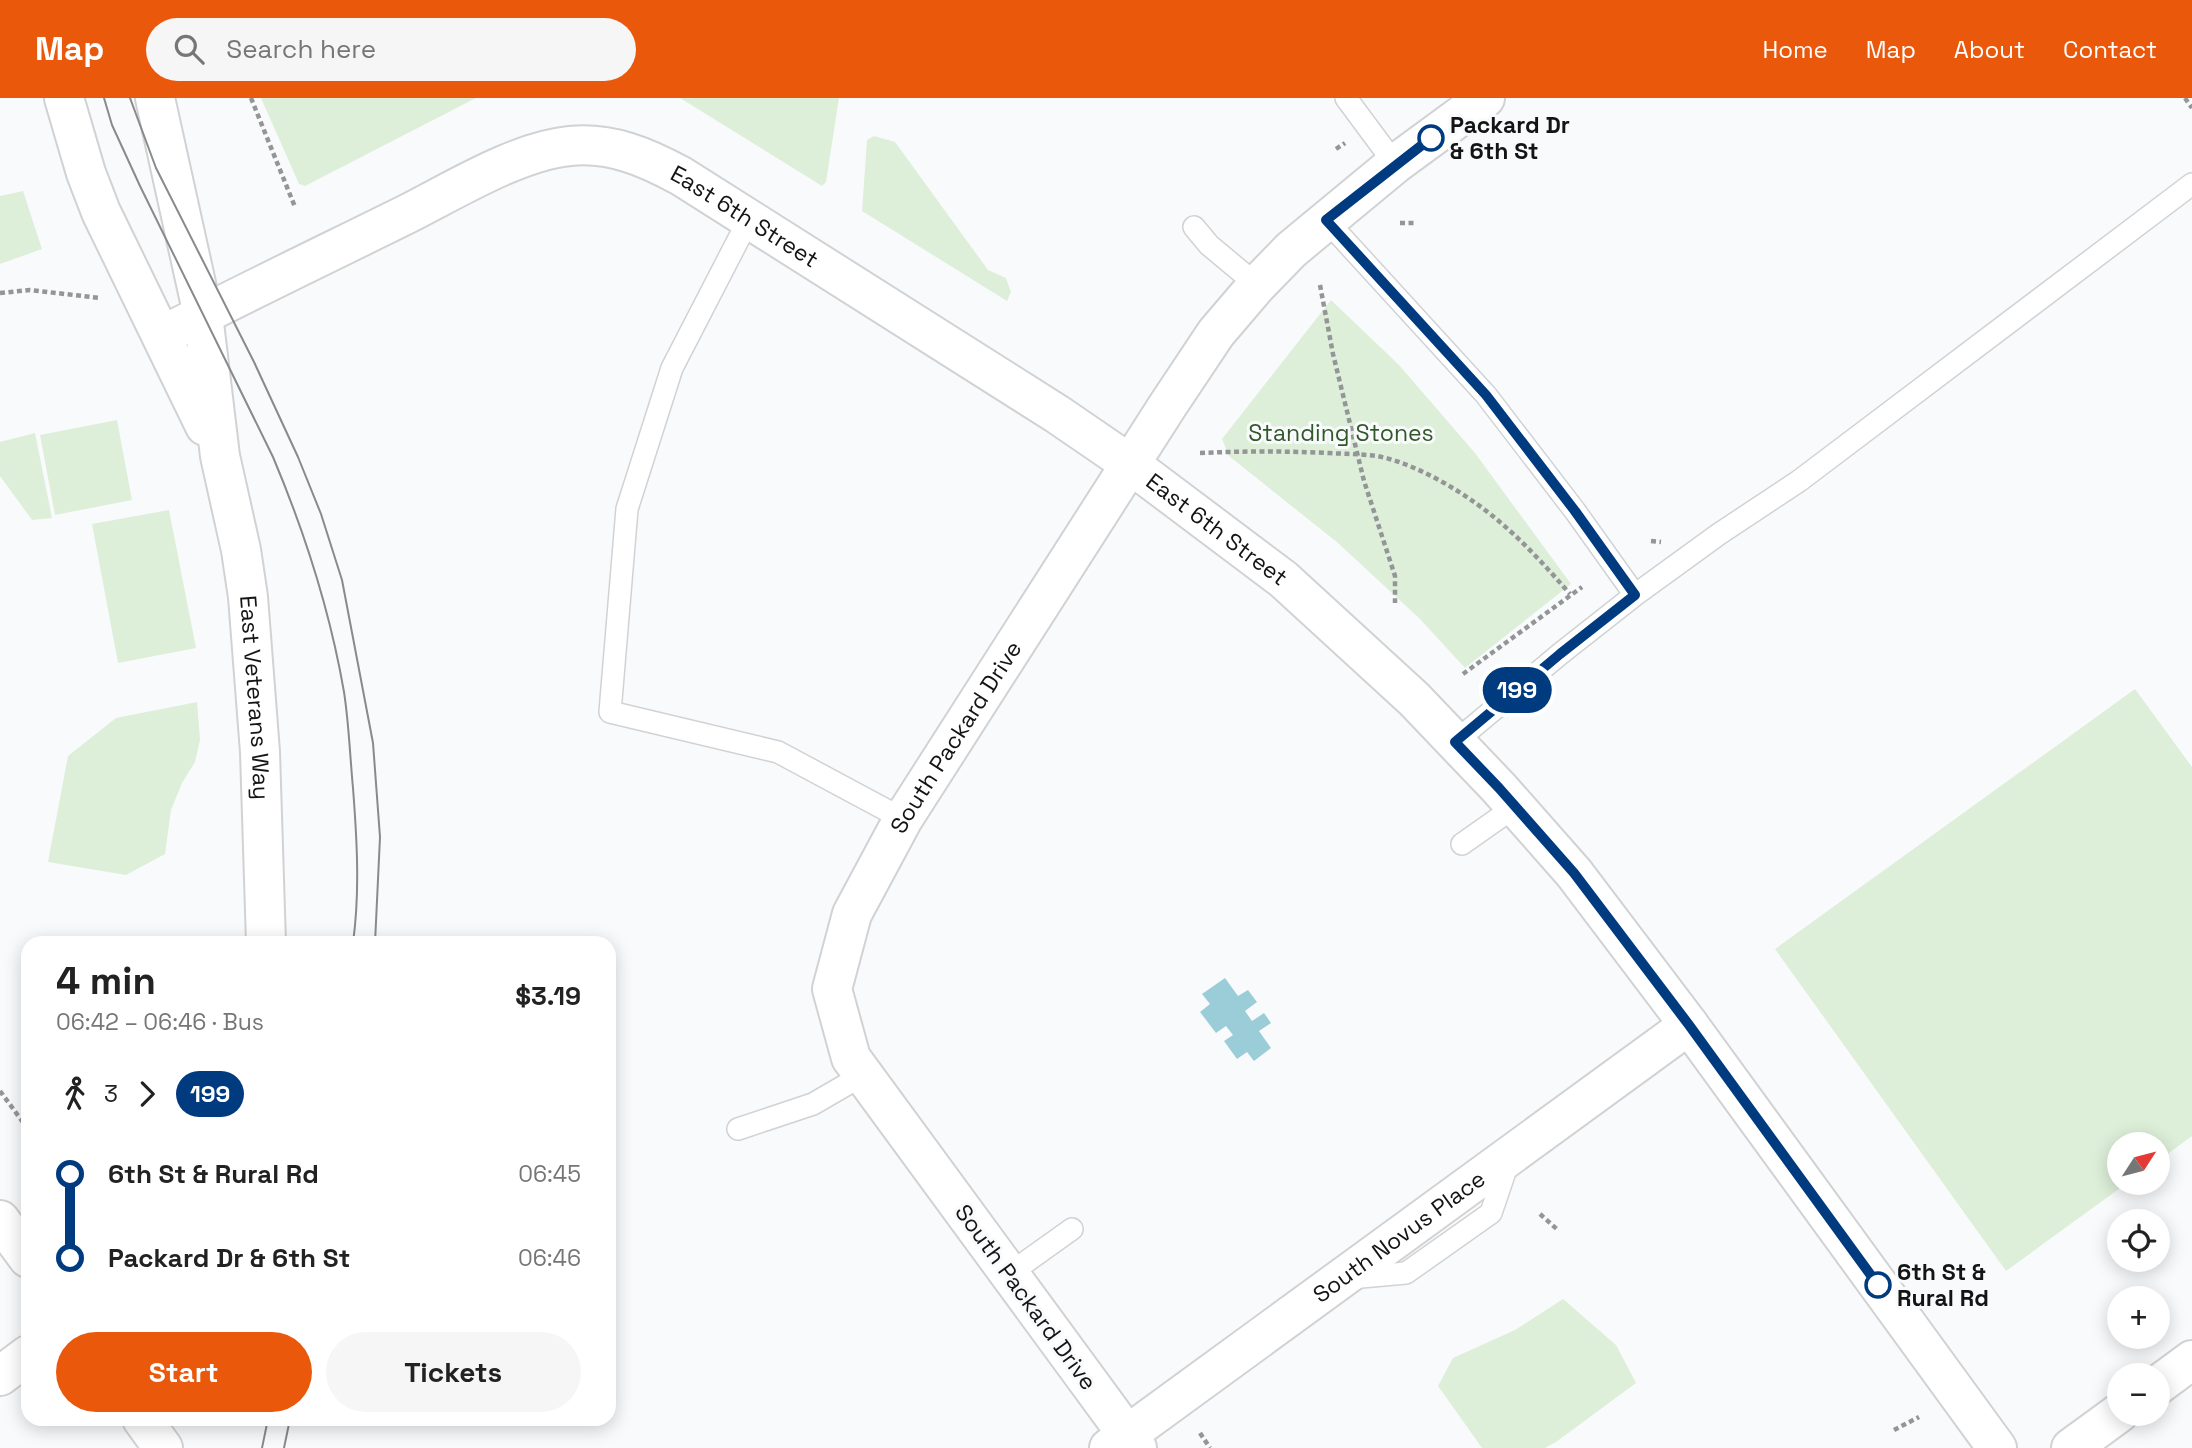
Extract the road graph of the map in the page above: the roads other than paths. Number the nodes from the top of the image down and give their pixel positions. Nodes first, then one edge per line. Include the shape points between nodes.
1 (64, 98) edge
2 (155, 98) edge
3 (1346, 98) edge
4 (1485, 98) edge
5 (1395, 164) junction
6 (2192, 184) edge
7 (750, 217) junction
8 (1326, 220) junction
9 (1194, 227) dead end
10 (1257, 285) junction
11 (203, 315) junction
12 (163, 335) junction
13 (220, 456) junction
14 (1130, 464) junction
15 (1635, 595) junction
16 (1455, 742) junction
17 (1516, 806) junction
18 (903, 819) junction
19 (1462, 844) dead end
20 (266, 936) edge
21 (1689, 1025) junction
22 (863, 1075) junction
23 (738, 1129) dead end
24 (0, 1220) edge
25 (1072, 1229) dead end
26 (21, 1248) edge
27 (1009, 1274) junction
28 (21, 1360) edge
29 (2192, 1360) edge
30 (0, 1376) edge
31 (2170, 1376) edge
32 (2107, 1422) edge
33 (147, 1426) edge
34 (1124, 1444) edge
35 (163, 1448) edge
36 (1997, 1448) edge
37 (2071, 1448) edge

1 - 12 street, East Veterans Way via 101,212
2 - 11 street, East Veterans Way
3 - 5 lane
4 - 5 street, South Packard Drive
5 - 8 street, South Packard Drive
6 - 15 lane via 1799,481
7 - 11 street, East 6th Street via 636,154 603,146 554,148 469,183
7 - 14 street, East 6th Street
7 - 18 lane via 672,368 627,509 610,712 778,752
8 - 10 street, South Packard Drive
8 - 15 lane via 1486,395
9 - 10 lane
10 - 14 street, South Packard Drive via 1216,333
11 - 12 street, East 6th Street
11 - 13 street, East Veterans Way
12 - 13 street, East Veterans Way
13 - 20 street, East Veterans Way via 241,550 253,644
14 - 16 street, East 6th Street via 1283,579
14 - 18 street, South Packard Drive
15 - 16 lane
16 - 17 street, East 6th Street
17 - 19 lane
17 - 21 street, East 6th Street via 1574,873
18 - 22 street, South Packard Drive via 852,914 832,989 851,1058
21 - 34 street, South Novus Place
21 - 36 street, East 6th Street
22 - 23 lane via 813,1104
22 - 27 street, South Packard Drive
24 - 26 street
25 - 27 lane
27 - 34 street, South Packard Drive
28 - 30 street
29 - 31 street
32 - 37 street
33 - 35 street

